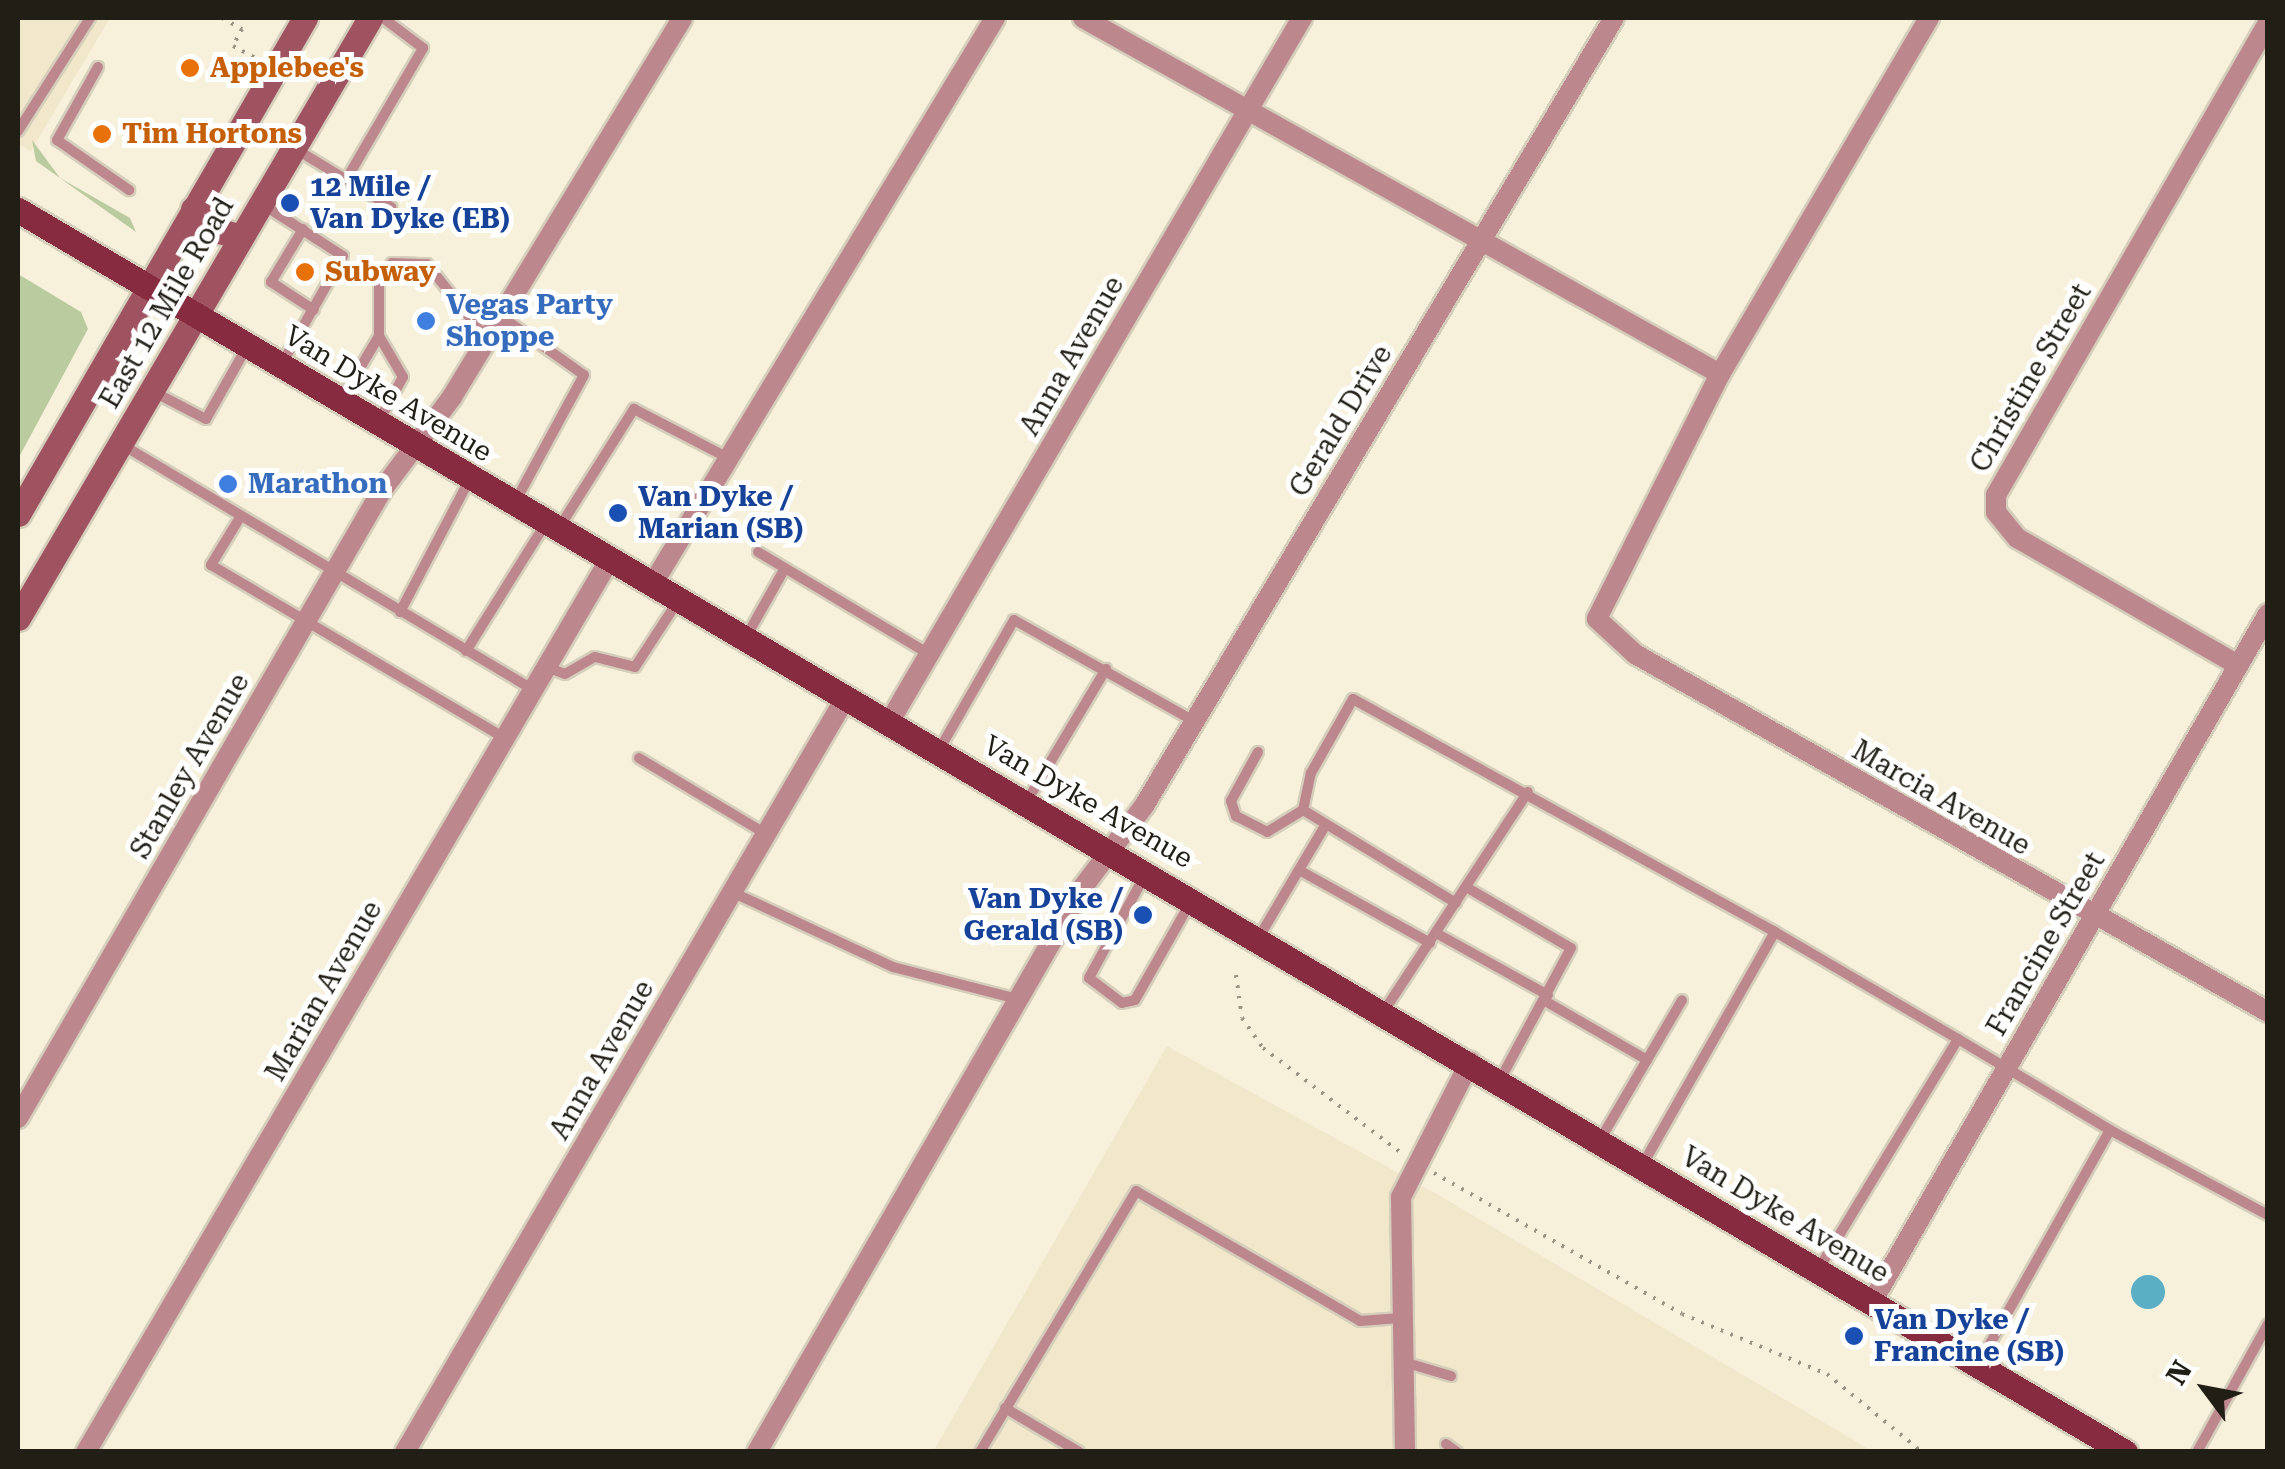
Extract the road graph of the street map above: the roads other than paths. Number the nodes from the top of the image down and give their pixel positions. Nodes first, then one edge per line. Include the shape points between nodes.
1 (90, 18) edge
2 (305, 18) edge
3 (370, 18) edge
4 (383, 18) edge
5 (682, 18) edge
6 (995, 18) edge
7 (1083, 18) edge
8 (1302, 18) edge
9 (1614, 18) edge
10 (1928, 18) edge
11 (2268, 22) edge
12 (98, 66) dead end
13 (1248, 109) junction
14 (18, 130) edge
15 (293, 147) junction
16 (346, 180) junction
17 (129, 190) dead end
18 (260, 203) junction
19 (391, 207) dead end
20 (193, 209) junction
21 (18, 210) edge
22 (302, 229) junction
23 (240, 236) junction
24 (1483, 240) junction
25 (146, 284) junction
26 (314, 310) junction
27 (196, 314) junction
28 (501, 316) junction
29 (379, 336) junction
30 (487, 339) junction
31 (248, 345) junction
32 (280, 366) junction
33 (1720, 374) junction
34 (151, 390) junction
35 (340, 401) junction
36 (378, 423) junction
37 (120, 443) junction
38 (416, 445) junction
39 (729, 459) junction
40 (471, 478) junction
41 (514, 503) junction
42 (18, 514) edge
43 (239, 519) junction
44 (552, 525) junction
45 (758, 552) dead end
46 (610, 559) junction
47 (785, 568) junction
48 (334, 574) junction
49 (652, 585) junction
50 (678, 600) junction
51 (400, 612) junction
52 (2268, 614) edge
53 (18, 618) edge
54 (306, 621) junction
55 (744, 639) junction
56 (466, 651) junction
57 (930, 654) junction
58 (2238, 665) junction
59 (546, 667) junction
60 (1106, 669) junction
61 (533, 690) junction
62 (846, 697) junction
63 (1194, 721) junction
64 (890, 722) junction
65 (504, 738) junction
66 (939, 750) junction
67 (1258, 752) dead end
68 (639, 758) dead end
69 (1528, 792) junction
70 (1027, 800) junction
71 (1304, 810) junction
72 (1325, 826) junction
73 (766, 834) junction
74 (1108, 848) junction
75 (1147, 870) junction
76 (1299, 870) junction
77 (1466, 887) junction
78 (732, 892) junction
79 (1193, 898) junction
80 (1456, 903) junction
81 (2094, 918) junction
82 (1775, 932) junction
83 (1260, 937) junction
84 (1433, 938) junction
85 (1546, 998) junction
86 (1018, 999) junction
87 (1682, 1000) dead end
88 (1384, 1011) junction
89 (2268, 1012) edge
90 (1958, 1039) junction
91 (1647, 1060) junction
92 (1470, 1062) junction
93 (2007, 1069) junction
94 (1500, 1080) junction
95 (18, 1118) edge
96 (2110, 1130) junction
97 (1600, 1140) junction
98 (1642, 1165) junction
99 (2268, 1216) edge
100 (1818, 1272) junction
101 (1872, 1302) junction
102 (1401, 1318) junction
103 (2268, 1324) edge
104 (1406, 1363) junction
105 (1978, 1364) junction
106 (1451, 1376) dead end
107 (1005, 1408) junction
108 (1446, 1444) dead end
109 (86, 1452) edge
110 (405, 1452) edge
111 (757, 1452) edge
112 (980, 1452) edge
113 (1079, 1452) edge
114 (1405, 1452) edge
115 (1458, 1452) edge
116 (2125, 1452) edge
117 (2197, 1452) edge

1 - 14 lane
2 - 20 main road, East 12 Mile Road
3 - 15 main road, East 12 Mile Road
4 - 16 lane via 423,48
5 - 28 street, Stanley Avenue
6 - 39 street
7 - 13 street
8 - 13 street, Anna Avenue
9 - 24 street, Gerald Drive
10 - 33 street
11 - 58 street, Christine Street via 1996,494 1996,512 2017,538
12 - 17 lane via 56,140
13 - 24 street
13 - 57 street, Anna Avenue
15 - 16 lane
15 - 18 main road, East 12 Mile Road
16 - 19 lane
18 - 22 lane
18 - 23 main road, East 12 Mile Road
20 - 23 main road via 211,229
20 - 25 main road, East 12 Mile Road
21 - 25 main road, Van Dyke Avenue
22 - 26 lane via 343,256
22 - 26 lane via 271,282
23 - 27 main road, East 12 Mile Road
24 - 33 street
24 - 63 street, Gerald Drive
25 - 27 main road, Van Dyke Avenue
25 - 42 main road, East 12 Mile Road
26 - 32 lane
27 - 31 main road, Van Dyke Avenue
27 - 34 main road, East 12 Mile Road
28 - 30 street, Stanley Avenue
28 - 41 lane via 584,375
29 - 30 lane via 378,281 409,258 436,272
29 - 35 lane
29 - 36 lane via 403,377
30 - 38 street, Stanley Avenue
31 - 32 main road, Van Dyke Avenue
31 - 34 lane via 206,419
32 - 35 main road, Van Dyke Avenue
33 - 81 street, Marcia Avenue via 1597,618 1634,654
34 - 37 main road, East 12 Mile Road
35 - 36 main road, Van Dyke Avenue
36 - 38 main road, Van Dyke Avenue
37 - 43 lane
37 - 53 main road, East 12 Mile Road
38 - 40 main road, Van Dyke Avenue
38 - 48 street, Stanley Avenue
39 - 44 lane via 634,408
39 - 49 street
40 - 41 main road, Van Dyke Avenue
40 - 51 lane
41 - 44 main road, Van Dyke Avenue
43 - 48 lane
43 - 54 lane via 210,565
44 - 46 main road, Van Dyke Avenue
44 - 56 lane
45 - 47 lane
46 - 49 main road, Van Dyke Avenue
46 - 59 street, Marian Avenue
47 - 55 lane
47 - 57 lane
48 - 51 lane
48 - 54 street, Stanley Avenue
49 - 50 main road, Van Dyke Avenue
50 - 55 main road, Van Dyke Avenue
50 - 59 lane via 635,667 594,657 565,674
51 - 56 lane
52 - 58 street, Francine Street
54 - 65 lane
54 - 95 street, Stanley Avenue
55 - 62 main road, Van Dyke Avenue
56 - 61 lane
57 - 64 street, Anna Avenue
58 - 81 street, Francine Street
59 - 61 street, Marian Avenue
60 - 63 lane
60 - 66 lane via 1014,620
60 - 70 lane
61 - 65 street, Marian Avenue
62 - 64 main road, Van Dyke Avenue
62 - 73 street, Anna Avenue
63 - 74 street, Gerald Drive
64 - 66 main road, Van Dyke Avenue
65 - 109 street, Marian Avenue
66 - 70 main road, Van Dyke Avenue
67 - 71 lane via 1231,801 1236,816 1268,832
68 - 73 lane
69 - 71 lane via 1352,699 1311,773
69 - 77 lane
69 - 82 lane
70 - 74 main road, Van Dyke Avenue
71 - 72 lane
72 - 76 lane
72 - 80 lane
73 - 78 street, Anna Avenue
74 - 75 main road, Van Dyke Avenue
74 - 86 street, Gerald Drive
75 - 79 main road, Van Dyke Avenue
75 - 79 lane via 1089,978 1122,1002 1134,1000
76 - 83 lane
76 - 84 lane
77 - 80 lane
77 - 85 lane via 1571,948
78 - 86 lane via 892,968
78 - 110 street, Anna Avenue
79 - 83 main road, Van Dyke Avenue
80 - 84 lane
81 - 89 street, Marcia Avenue
81 - 93 street, Francine Street
82 - 90 lane
82 - 98 lane
83 - 88 main road, Van Dyke Avenue
84 - 85 lane
84 - 88 lane
85 - 91 lane
85 - 94 lane
86 - 111 street, Gerald Drive
87 - 91 lane
88 - 92 main road, Van Dyke Avenue
90 - 93 lane
90 - 100 lane
91 - 97 lane
92 - 94 main road, Van Dyke Avenue
92 - 102 street via 1413,1161 1398,1225
93 - 96 lane
93 - 101 street, Francine Street
94 - 97 main road, Van Dyke Avenue
96 - 99 lane
96 - 105 lane
97 - 98 main road, Van Dyke Avenue
98 - 100 main road, Van Dyke Avenue
100 - 101 main road, Van Dyke Avenue
101 - 105 main road, Van Dyke Avenue
102 - 104 street
102 - 107 lane via 1360,1321 1136,1192
103 - 117 lane
104 - 106 lane
104 - 114 street
105 - 116 main road, Van Dyke Avenue
107 - 112 lane
107 - 113 lane
108 - 115 lane

